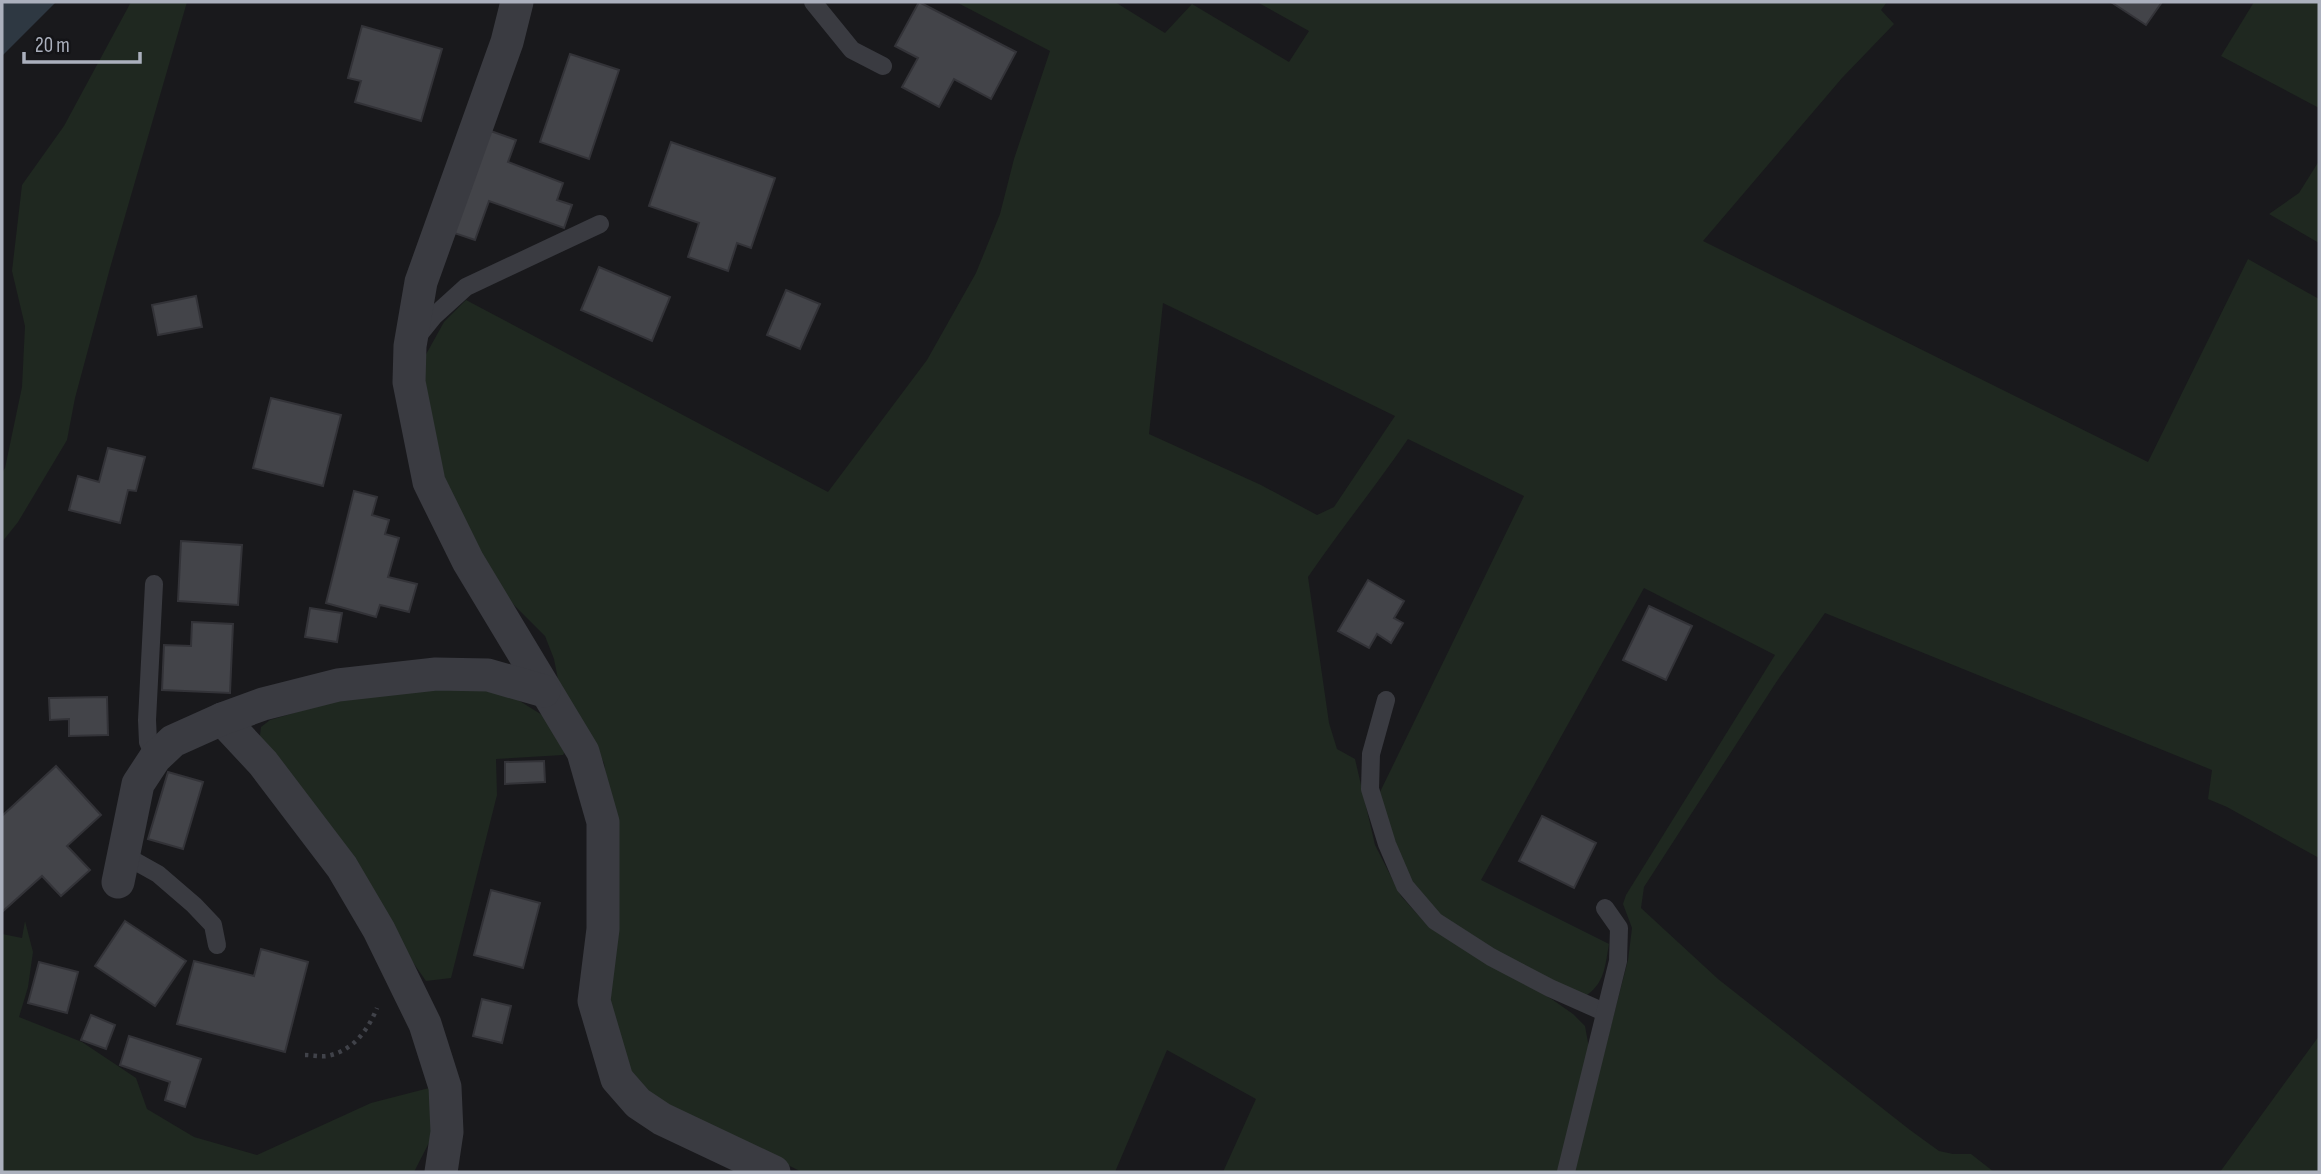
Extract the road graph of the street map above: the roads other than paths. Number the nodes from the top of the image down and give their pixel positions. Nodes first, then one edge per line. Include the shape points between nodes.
1 (517, 2) edge
2 (813, 2) edge
3 (883, 66) dead end
4 (600, 224) dead end
5 (410, 346) junction
6 (154, 583) dead end
7 (544, 691) junction
8 (1386, 700) dead end
9 (222, 719) junction
10 (155, 758) junction
11 (121, 868) joint
12 (1605, 908) dead end
13 (217, 945) dead end
14 (1604, 1012) junction
15 (441, 1172) edge
16 (774, 1172) edge
17 (1566, 1172) edge

1 - 5 street via 421,282
2 - 3 lane via 852,50
4 - 5 lane via 466,287
5 - 7 street via 409,382 429,482 468,561
6 - 10 lane via 147,720
7 - 9 street via 488,675 436,674 338,685
7 - 16 street via 583,752 603,822 603,929 594,1001 617,1079 638,1103 662,1119
8 - 14 lane via 1371,754 1370,789 1405,886 1435,922 1491,957
9 - 10 street via 173,741
9 - 15 street via 263,763 342,867 380,930 425,1024 444,1087 447,1132
10 - 11 street via 138,784
11 - 13 lane via 158,874 213,925
12 - 14 lane via 1619,928 1618,961
14 - 17 lane

